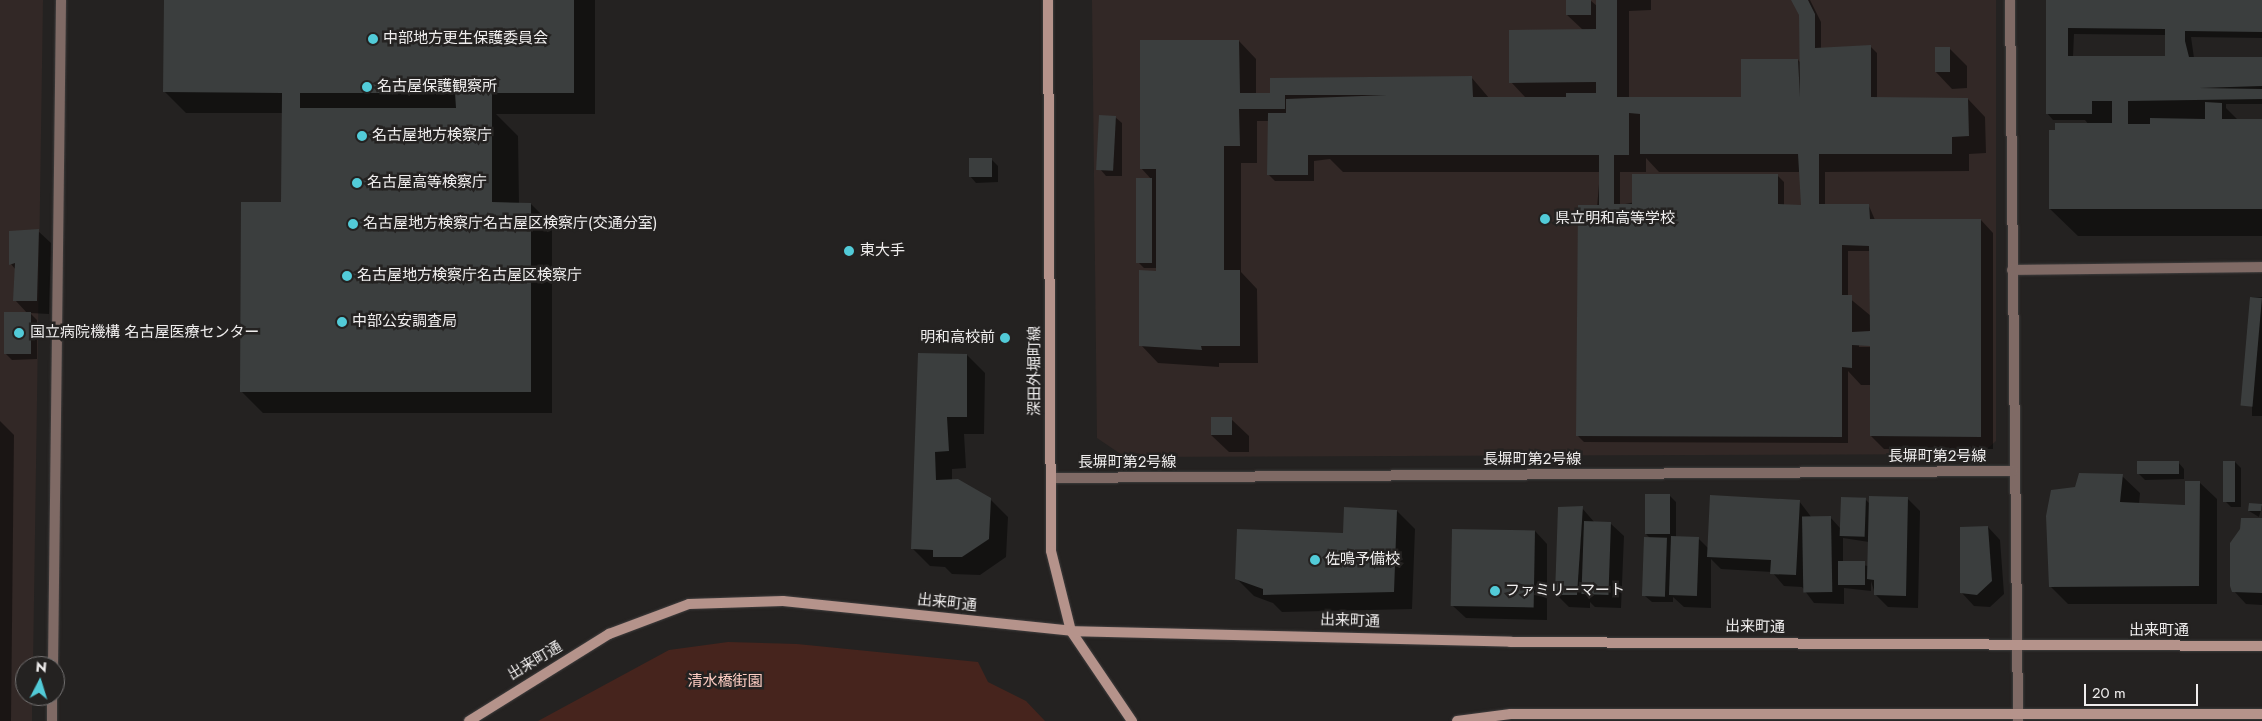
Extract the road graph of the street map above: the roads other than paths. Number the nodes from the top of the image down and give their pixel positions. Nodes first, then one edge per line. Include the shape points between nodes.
1 (62, 0) edge
2 (1048, 0) edge
3 (2010, 0) edge
4 (2262, 268) edge
5 (2012, 270) junction
6 (2013, 471) junction
7 (1051, 478) junction
8 (1071, 631) junction
9 (2015, 646) junction
10 (2262, 646) edge
11 (52, 656) edge
12 (52, 706) edge
13 (2262, 714) edge
14 (2018, 718) edge
15 (52, 721) edge
16 (469, 721) edge
17 (1132, 721) edge
18 (1457, 721) edge

1 - 11 street
2 - 7 main road, 深田外堀町線
3 - 5 street
4 - 5 street
5 - 6 street
6 - 7 street, 長塀町第２号線
6 - 9 street
7 - 8 main road, 深田外堀町線 via 1051,551
8 - 9 main road, 出来町通 via 1510,642
8 - 16 main road, 出来町通 via 783,601 689,604 609,634
8 - 17 main road, 深田外堀町線
9 - 10 main road, 出来町通
9 - 14 street
12 - 15 street
13 - 14 main road
14 - 18 main road via 1511,714

